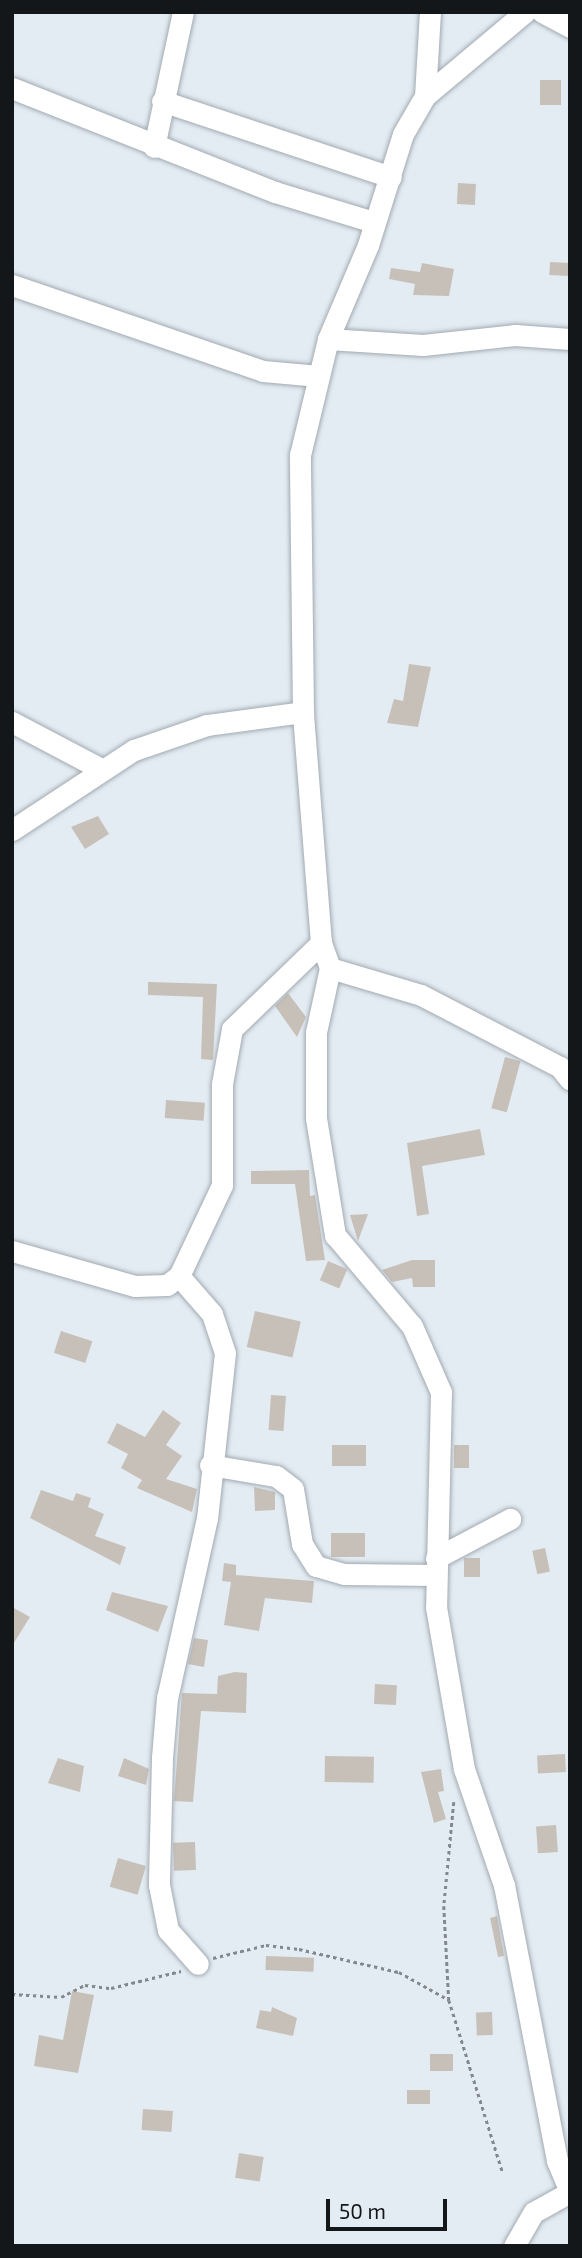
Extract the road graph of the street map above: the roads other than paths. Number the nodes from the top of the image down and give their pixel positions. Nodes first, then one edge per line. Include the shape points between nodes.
1 (183, 12) edge
2 (430, 12) edge
3 (525, 12) edge
4 (542, 12) edge
5 (570, 27) edge
6 (12, 88) edge
7 (425, 96) junction
8 (162, 101) junction
9 (154, 147) junction
10 (391, 177) junction
11 (374, 222) junction
12 (12, 285) edge
13 (328, 339) junction
14 (570, 339) edge
15 (319, 376) junction
16 (303, 712) junction
17 (12, 722) edge
18 (101, 769) junction
19 (12, 830) edge
20 (321, 943) junction
21 (330, 968) junction
22 (566, 1068) edge
23 (12, 1251) edge
24 (179, 1276) junction
25 (210, 1465) junction
26 (510, 1519) dead end
27 (436, 1567) junction
28 (198, 1965) road end
29 (570, 2191) edge
30 (514, 2246) edge

1 - 8 street
2 - 7 street
3 - 7 street
4 - 5 street
6 - 9 street
7 - 10 street via 403,134
8 - 9 street
8 - 10 street
9 - 11 street
10 - 11 street
11 - 13 street
12 - 15 street via 262,371
13 - 14 street via 423,345 515,335
13 - 15 street
15 - 16 street via 300,455
16 - 18 street via 207,725 134,750
16 - 20 street
17 - 18 street
18 - 19 street
20 - 21 street
20 - 24 street via 232,1029 222,1083 222,1185
21 - 22 street via 421,996
21 - 27 street via 313,1070 335,1235 412,1326 441,1392
23 - 24 street via 135,1286 167,1285
24 - 25 street via 212,1314 224,1342
25 - 27 street via 276,1476 293,1489 302,1544 316,1566 344,1574
25 - 28 street via 207,1518 167,1698 159,1836 168,1930
26 - 27 street
27 - 29 street via 464,1769 503,1885 557,2161
29 - 30 street via 534,2213

